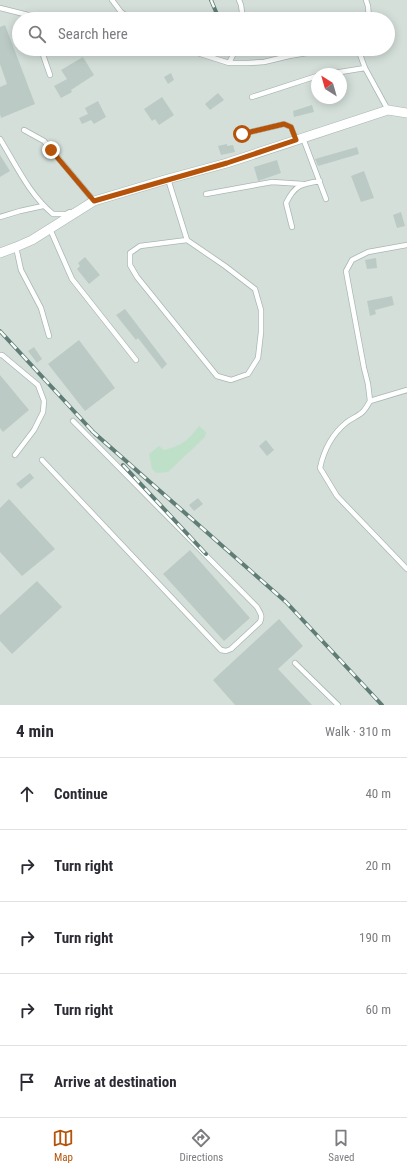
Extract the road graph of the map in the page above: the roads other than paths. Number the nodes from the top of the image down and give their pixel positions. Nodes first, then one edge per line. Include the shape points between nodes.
1 (112, 0) edge
2 (239, 0) edge
3 (366, 0) edge
4 (0, 8) edge
5 (16, 12) edge
6 (121, 12) edge
7 (242, 12) edge
8 (368, 12) edge
9 (43, 56) edge
10 (209, 56) edge
11 (232, 56) edge
12 (289, 56) edge
13 (361, 56) edge
14 (229, 62) junction
15 (365, 68) junction
16 (347, 71) edge
17 (50, 75) dead end
18 (311, 78) edge
19 (252, 97) dead end
20 (388, 110) junction
21 (407, 113) edge
22 (24, 130) dead end
23 (242, 134) dead end
24 (0, 139) edge
25 (300, 139) junction
26 (168, 179) junction
27 (320, 181) junction
28 (303, 184) junction
29 (206, 194) dead end
30 (326, 199) dead end
31 (94, 201) junction
32 (43, 206) junction
33 (0, 217) edge
34 (292, 227) dead end
35 (50, 229) junction
36 (187, 240) junction
37 (407, 245) edge
38 (16, 247) junction
39 (0, 253) edge
40 (49, 336) dead end
41 (0, 355) edge
42 (136, 360) dead end
43 (407, 390) edge
44 (370, 402) junction
45 (73, 421) dead end
46 (15, 454) dead end
47 (42, 460) dead end
48 (407, 569) edge
49 (295, 663) dead end
50 (338, 705) edge

1 - 6 lane
2 - 7 lane
3 - 8 lane
4 - 5 lane
9 - 17 lane
10 - 14 lane
11 - 14 lane
12 - 14 lane via 264,62
13 - 15 lane
15 - 16 lane
15 - 20 lane
18 - 19 lane
20 - 21 street
20 - 25 street
22 - 31 lane via 44,142
23 - 25 lane via 284,124 291,127
24 - 32 lane
25 - 26 street
25 - 27 lane
26 - 31 street
26 - 36 lane
27 - 28 lane
27 - 30 lane
28 - 29 lane via 272,182
28 - 34 lane via 292,192 286,203
31 - 32 lane via 66,214 52,214
31 - 35 street
32 - 33 lane
35 - 38 street
35 - 42 lane via 72,279
36 - 36 lane via 255,289 261,310 261,332 258,358 248,374 231,380 217,376 130,265 130,253 140,246
37 - 44 lane via 368,252 352,260 346,271
38 - 39 street
38 - 40 lane via 21,270 41,308
41 - 46 lane via 38,386 44,401 43,412 34,430
43 - 44 lane
44 - 48 lane via 362,413 347,422 335,434 322,456 320,468 337,496
45 - 47 lane via 256,608 262,617 260,622 232,649 220,650
49 - 50 lane

